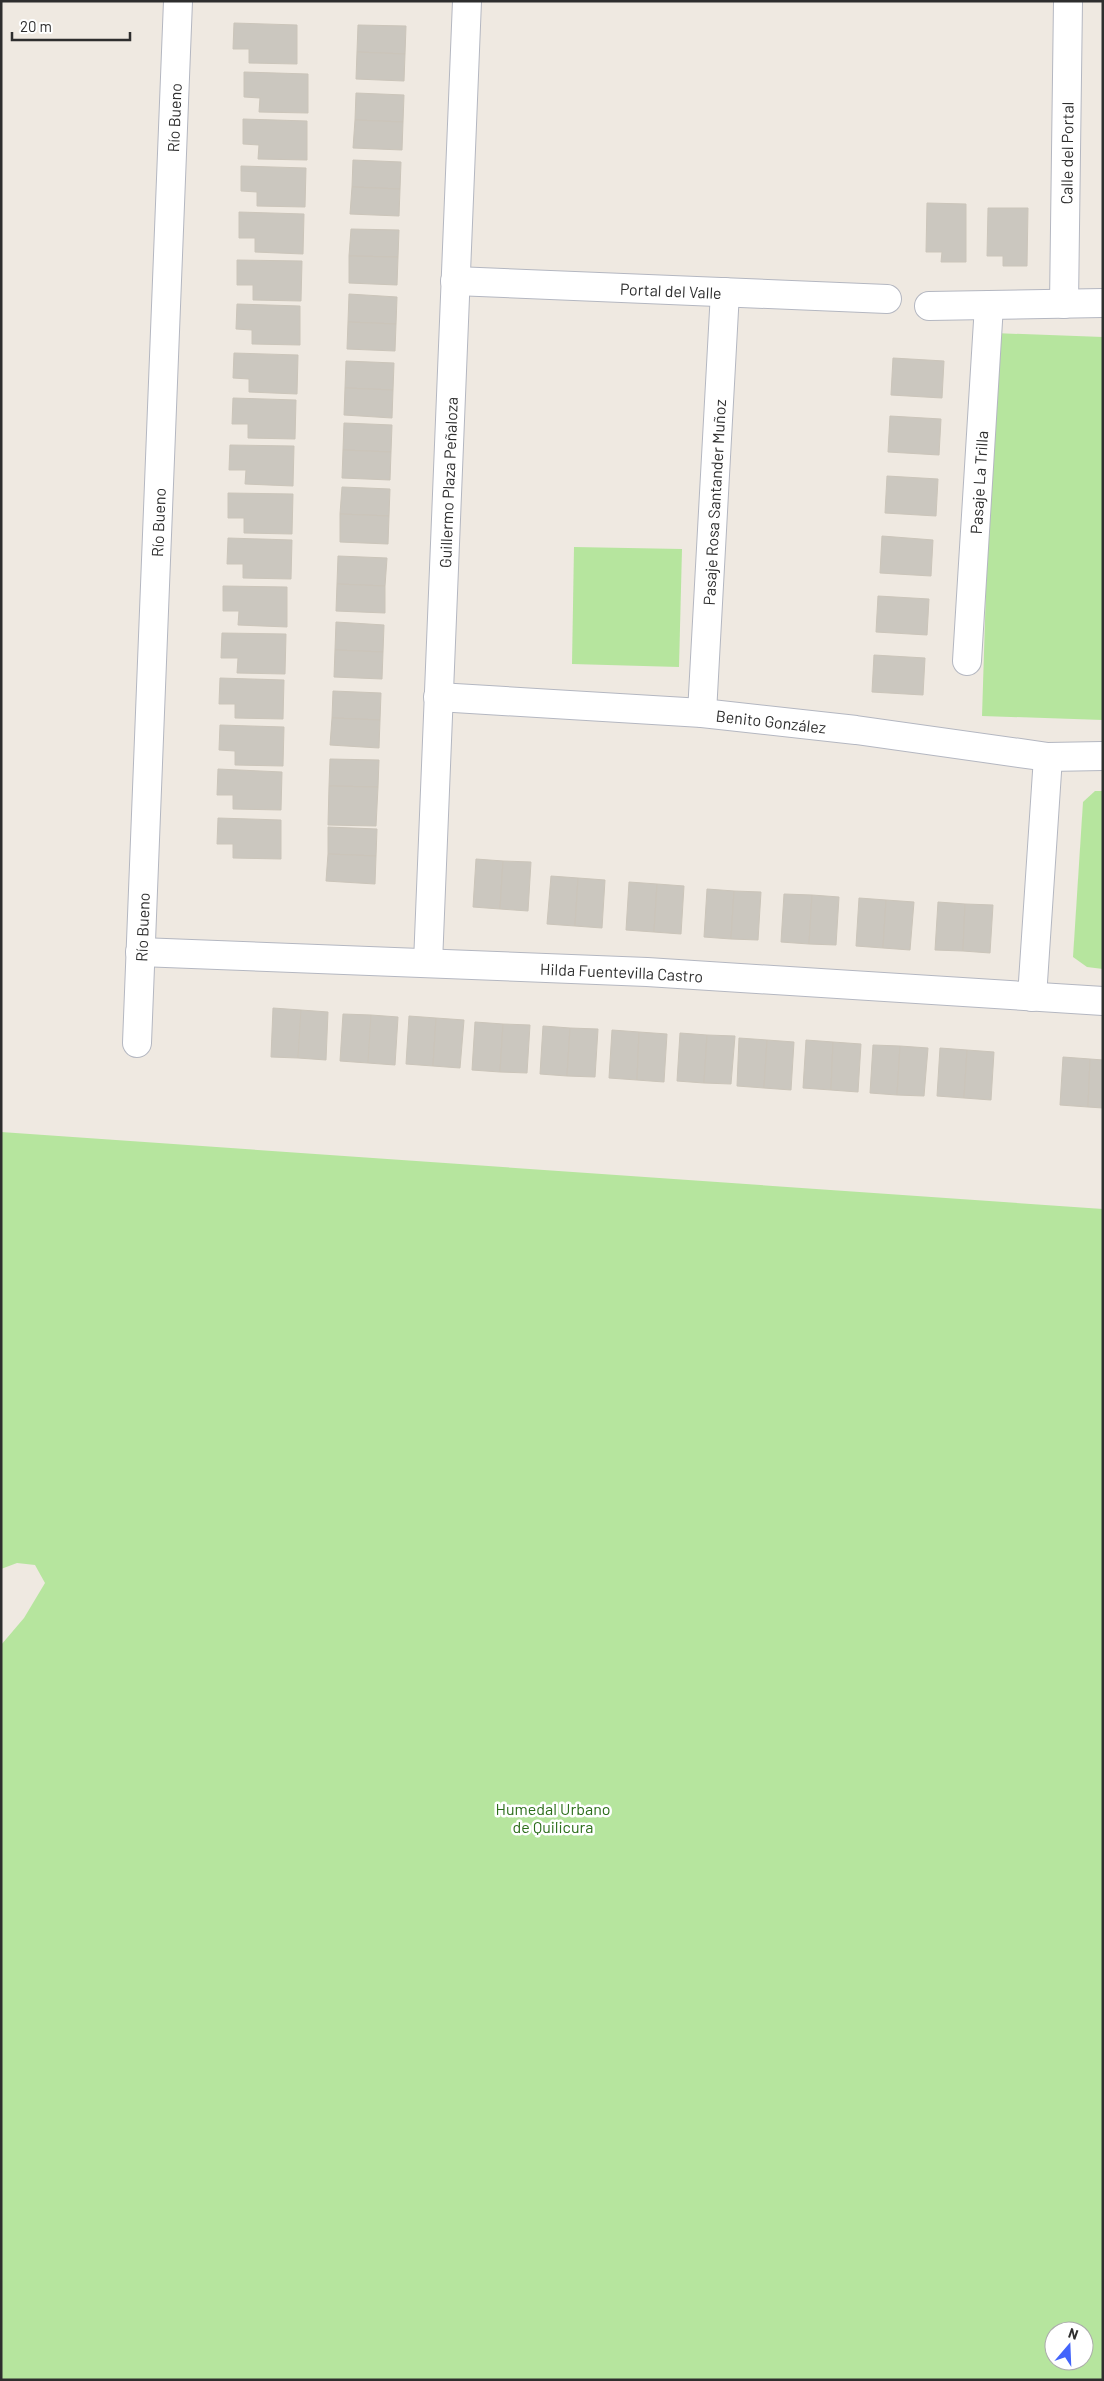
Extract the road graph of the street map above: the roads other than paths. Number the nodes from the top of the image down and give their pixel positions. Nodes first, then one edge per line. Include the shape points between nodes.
1 (178, 1) edge
2 (467, 1) edge
3 (1068, 1) edge
4 (455, 281) junction
5 (725, 292) junction
6 (887, 299) dead end
7 (1103, 303) edge
8 (1064, 304) junction
9 (989, 305) junction
10 (930, 306) dead end
11 (966, 661) dead end
12 (438, 697) junction
13 (702, 713) junction
14 (1103, 756) edge
15 (1048, 757) junction
16 (140, 952) junction
17 (428, 962) junction
18 (1032, 997) junction
19 (1103, 1001) edge
20 (137, 1043) dead end

1 - 16 street, Río Bueno
2 - 4 street, Guillermo Plaza Peñaloza
3 - 8 street, Calle del Portal
4 - 5 street, Portal del Valle
4 - 12 street, Guillermo Plaza Peñaloza
5 - 6 street, Portal del Valle
5 - 13 street, Pasaje Rosa Santander Muñoz
7 - 8 street
8 - 9 street
9 - 10 street
9 - 11 street, Pasaje La Trilla
12 - 13 street, Benito González
12 - 17 street, Guillermo Plaza Peñaloza
13 - 15 street, Benito González via 856,730
14 - 15 street, Benito González
15 - 18 street
16 - 17 street, Hilda Fuentevilla Castro
16 - 20 street, Río Bueno
17 - 18 street, Hilda Fuentevilla Castro via 647,972
18 - 19 street, Hilda Fuentevilla Castro

